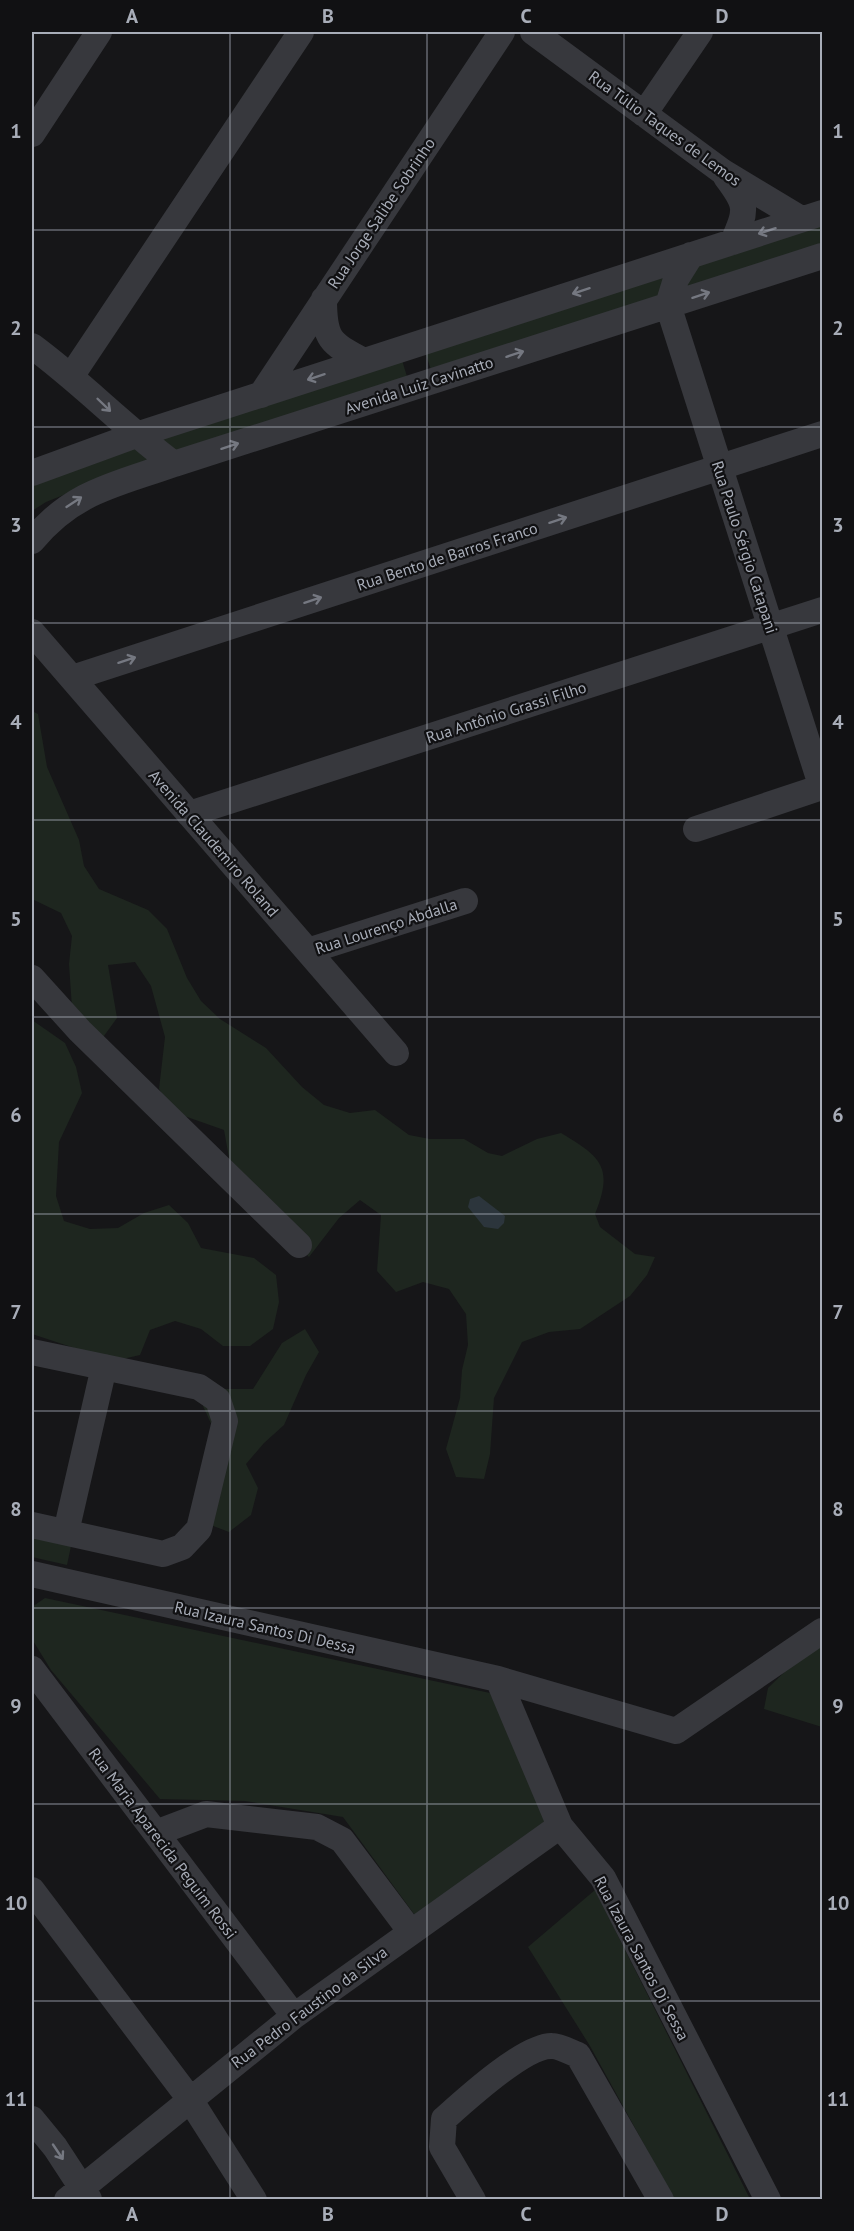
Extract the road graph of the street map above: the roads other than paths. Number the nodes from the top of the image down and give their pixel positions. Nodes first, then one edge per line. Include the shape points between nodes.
1 (99, 32) edge
2 (301, 32) edge
3 (502, 32) edge
4 (533, 32) edge
5 (700, 32) edge
6 (644, 114) junction
7 (32, 134) edge
8 (723, 172) junction
9 (812, 216) edge
10 (733, 242) junction
11 (691, 255) junction
12 (822, 256) edge
13 (324, 299) junction
14 (669, 305) junction
15 (32, 345) edge
16 (411, 346) junction
17 (364, 361) junction
18 (72, 375) junction
19 (422, 384) junction
20 (261, 395) junction
21 (822, 434) edge
22 (136, 435) junction
23 (174, 464) junction
24 (720, 467) junction
25 (37, 468) edge
26 (32, 541) edge
27 (822, 610) edge
28 (771, 627) junction
29 (32, 632) edge
30 (72, 678) junction
31 (822, 788) edge
32 (189, 814) junction
33 (696, 829) dead end
34 (465, 901) dead end
35 (308, 951) junction
36 (32, 978) edge
37 (396, 1053) dead end
38 (299, 1245) dead end
39 (32, 1352) edge
40 (104, 1367) junction
41 (32, 1524) edge
42 (66, 1532) junction
43 (32, 1574) edge
44 (822, 1630) edge
45 (32, 1669) edge
46 (498, 1679) junction
47 (560, 1826) junction
48 (156, 1833) junction
49 (32, 1890) edge
50 (411, 1932) junction
51 (294, 2016) junction
52 (189, 2098) junction
53 (32, 2119) edge
54 (79, 2195) edge
55 (254, 2199) edge
56 (473, 2199) edge
57 (661, 2199) edge
58 (768, 2199) edge

1 - 7 street
2 - 18 street
3 - 13 street, Rua Jorge Salibe Sobrinho
4 - 6 street, Rua Túlio Taques de Lemos
5 - 6 street
6 - 8 street, Rua Túlio Taques de Lemos
8 - 9 street, Rua Túlio Taques de Lemos
8 - 10 street via 743,199 746,214
9 -> 10 street
10 - 11 street
11 - 14 street via 676,279
11 -> 16 street
14 -> 12 street, Avenida Luiz Cavinatto
13 - 17 street via 324,324 334,346
13 - 20 street, Rua Jorge Salibe Sobrinho
19 -> 14 street, Avenida Luiz Cavinatto
14 - 24 street, Rua Paulo Sérgio Catapani
15 - 18 street
16 - 17 street
16 - 19 street
17 -> 20 street
18 -> 22 street
23 -> 19 street, Avenida Luiz Cavinatto
20 - 22 street
21 - 24 street, Rua Bento de Barros Franco
22 - 23 street
22 - 25 street
26 -> 23 street, Avenida Luiz Cavinatto via 51,517 81,497
24 - 28 street, Rua Paulo Sérgio Catapani
30 -> 24 street, Rua Bento de Barros Franco
27 - 28 street, Rua Antônio Grassi Filho
28 - 31 street, Rua Paulo Sérgio Catapani
28 - 32 street, Rua Antônio Grassi Filho
29 - 30 street, Avenida Claudemiro Roland
30 - 32 street, Avenida Claudemiro Roland
31 - 33 street
32 - 35 street, Avenida Claudemiro Roland
34 - 35 street, Rua Lourenço Abdalla
35 - 37 street, Avenida Claudemiro Roland
36 - 38 street via 80,1031
39 - 40 street
40 - 42 street
40 - 42 street via 199,1387 218,1400 225,1421 199,1529 182,1547 163,1554
41 - 42 street
43 - 46 street, Rua Izaura Santos Di Dessa
44 - 46 street via 676,1731
45 - 48 street, Rua Maria Aparecida Peguim Rossi
46 - 47 street, Rua Izaura Santos Di Sessa
47 - 50 street, Rua Pedro Faustino da Silva
47 - 58 street, Rua Izaura Santos Di Sessa via 603,1878
48 - 50 street via 206,1814 317,1827 342,1840
48 - 51 street, Rua Maria Aparecida Peguim Rossi
49 - 52 street
50 - 51 street, Rua Pedro Faustino da Silva
51 - 52 street, Rua Pedro Faustino da Silva
52 - 54 street, Rua Pedro Faustino da Silva
52 - 55 street
53 -> 54 street via 55,2147
56 - 57 street via 442,2147 444,2119 489,2080 529,2054 551,2046 578,2055

